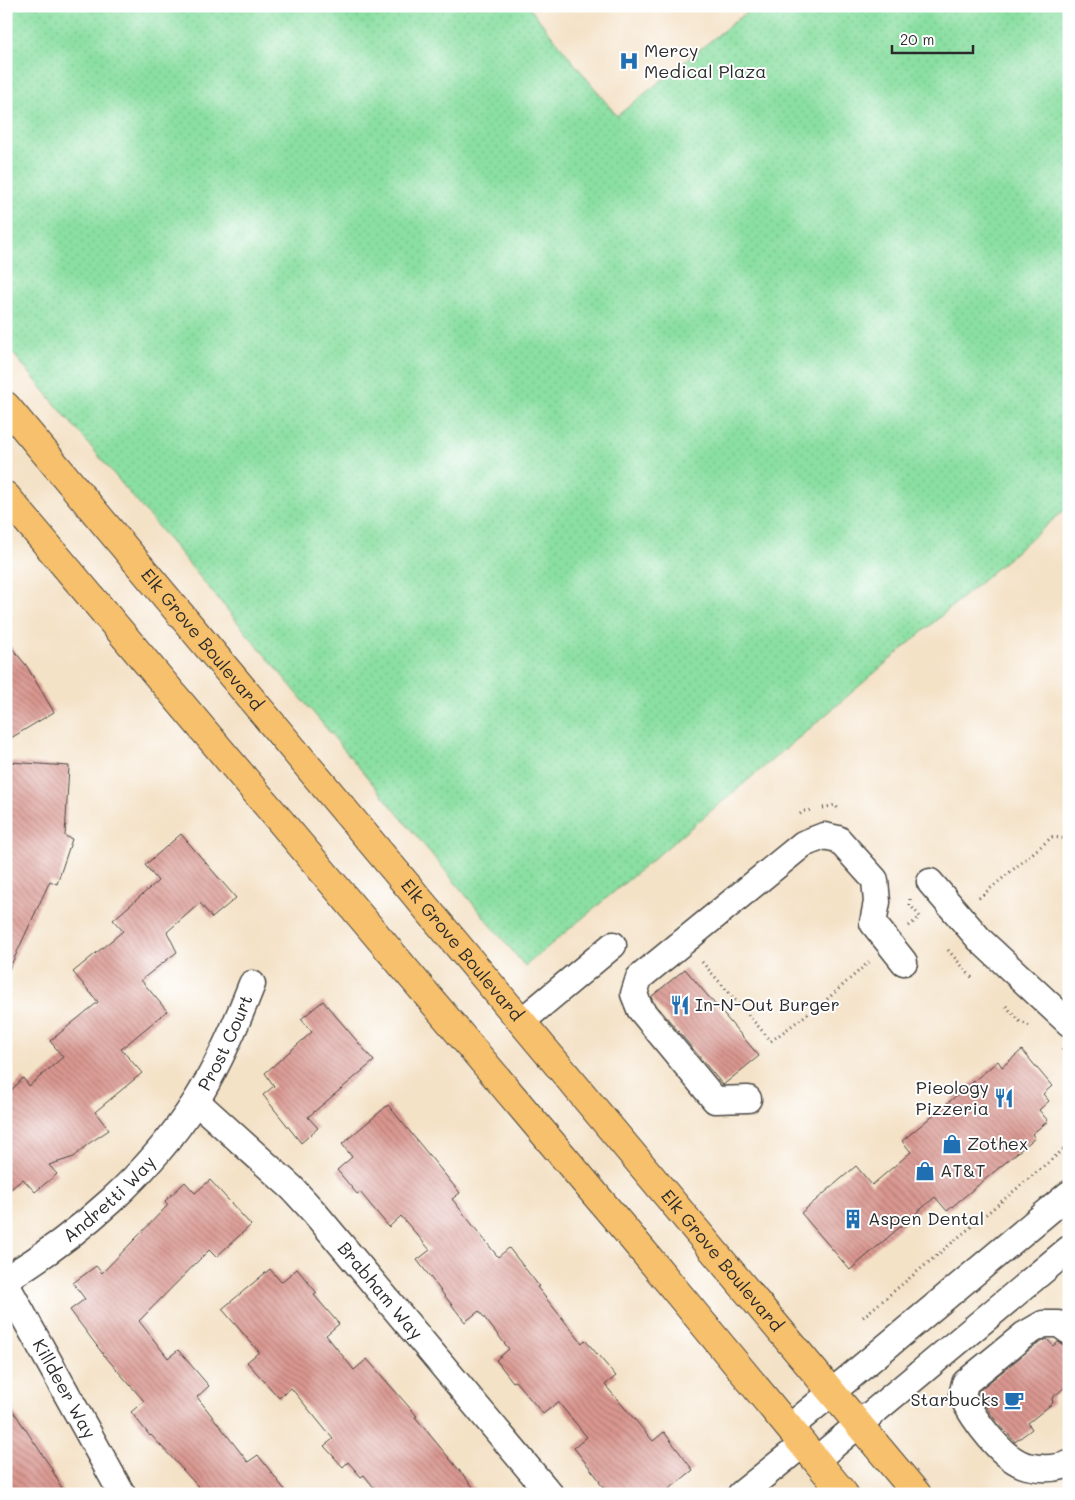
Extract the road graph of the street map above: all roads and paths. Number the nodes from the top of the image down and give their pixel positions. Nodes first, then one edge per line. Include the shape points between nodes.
1 (6, 406) edge
2 (6, 496) edge
3 (1069, 838) edge
4 (930, 882) dead end
5 (973, 902) dead end
6 (920, 917) dead end
7 (684, 942) junction
8 (613, 945) dead end
9 (948, 950) dead end
10 (896, 952) junction
11 (974, 980) dead end
12 (252, 984) dead end
13 (522, 1021) junction
14 (1069, 1023) edge
15 (748, 1099) dead end
16 (196, 1101) junction
17 (1069, 1145) edge
18 (1069, 1194) edge
19 (1069, 1249) edge
20 (6, 1279) edge
21 (6, 1284) edge
22 (863, 1317) dead end
23 (1069, 1331) edge
24 (832, 1392) junction
25 (859, 1424) junction
26 (803, 1444) junction
27 (1069, 1464) edge
28 (122, 1494) edge
29 (550, 1494) edge
30 (741, 1494) edge
31 (844, 1494) edge
32 (917, 1494) edge

1 - 13 main road, Elk Grove Boulevard
2 - 26 main road
3 - 5 path via 1052,837
4 - 14 street via 980,940
6 - 10 path
7 - 10 path via 772,1041 857,974
7 - 10 street via 803,844 824,836 838,838 875,880 878,902 873,923
7 - 15 street via 639,978 634,994 640,1009 715,1100
8 - 13 street
9 - 11 path
12 - 16 street, Prost Court via 231,1037
13 - 24 main road, Elk Grove Boulevard
16 - 20 street, Andretti Way via 176,1130 128,1184 67,1236
16 - 29 street, Brabham Way via 314,1212
17 - 22 path
18 - 24 street
19 - 25 street
21 - 28 street, Killdeer Way
23 - 27 street via 1059,1324 1043,1324 965,1384 962,1396 981,1427 1011,1457 1026,1466 1056,1468
24 - 25 main road, Elk Grove Boulevard
24 - 26 street
25 - 26 street
25 - 32 main road, Elk Grove Boulevard
26 - 30 street
26 - 31 main road

